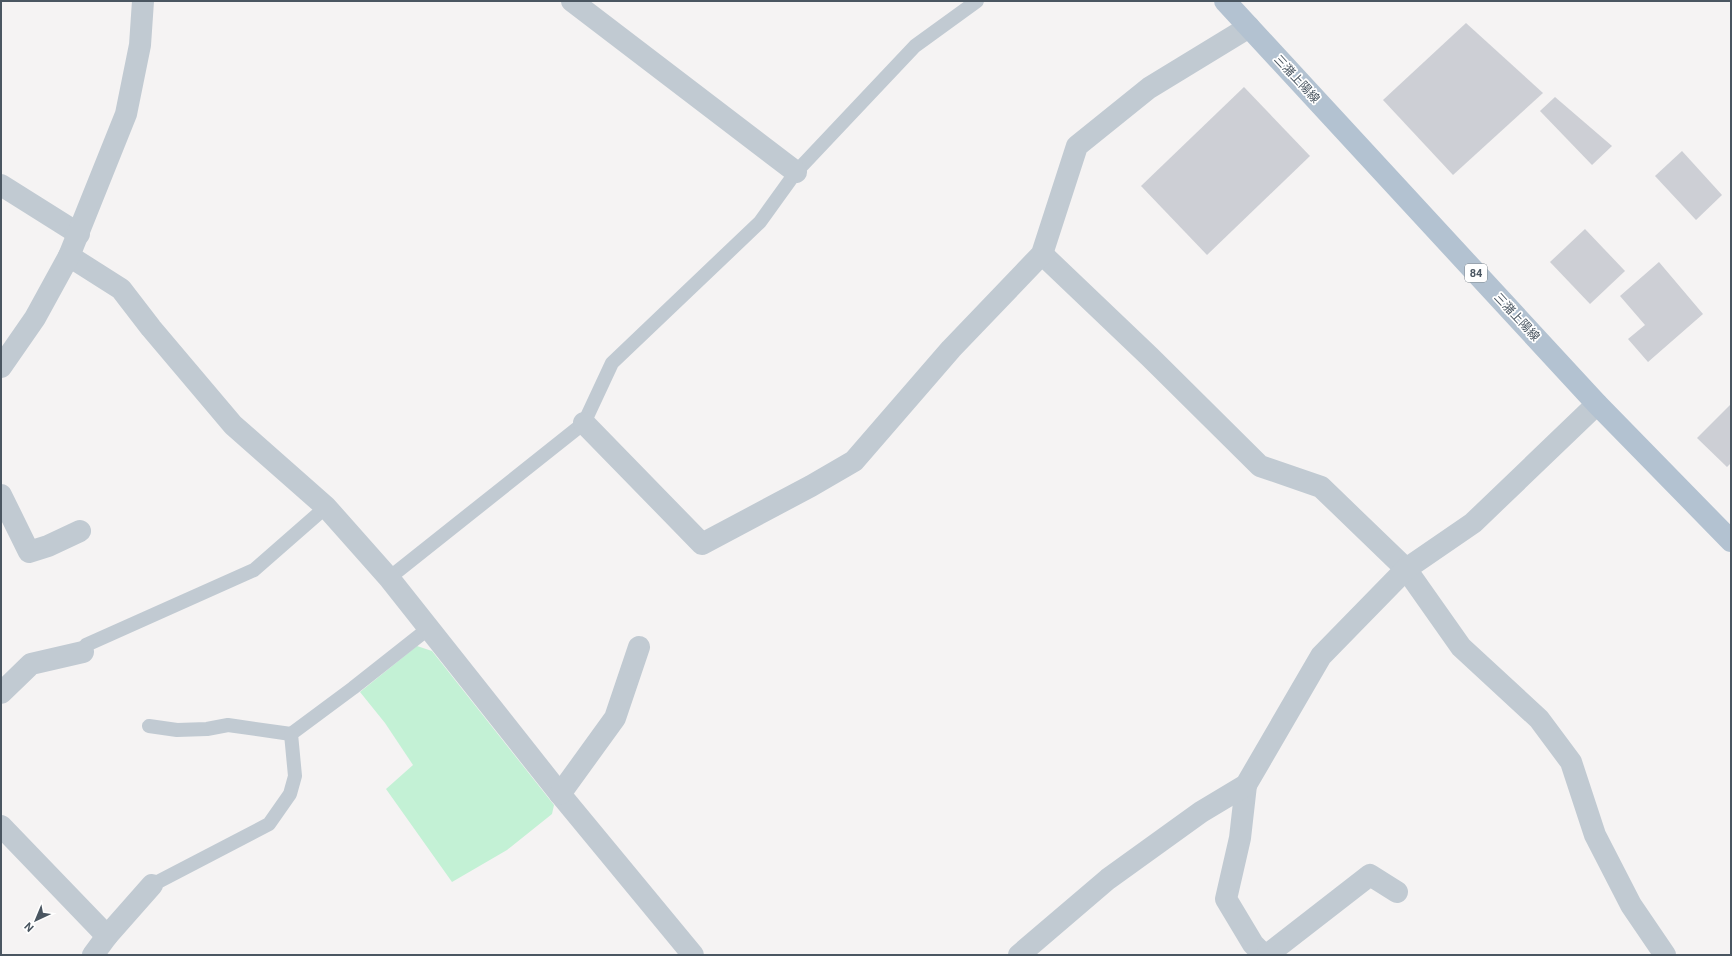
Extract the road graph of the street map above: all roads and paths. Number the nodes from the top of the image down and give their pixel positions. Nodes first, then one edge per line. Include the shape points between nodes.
1 (143, 1) edge
2 (572, 1) edge
3 (977, 1) edge
4 (1225, 1) edge
5 (1249, 27) junction
6 (796, 172) junction
7 (1, 185) edge
8 (79, 234) junction
9 (1042, 254) junction
10 (69, 256) junction
11 (1, 366) edge
12 (1597, 404) junction
13 (584, 423) junction
14 (1, 495) edge
15 (326, 507) junction
16 (80, 531) dead end
17 (1731, 541) edge
18 (1406, 570) junction
19 (389, 578) junction
20 (429, 628) junction
21 (640, 647) dead end
22 (81, 653) joint
23 (1, 693) edge
24 (149, 726) dead end
25 (291, 734) junction
26 (1246, 785) junction
27 (560, 794) junction
28 (1, 826) edge
29 (152, 885) joint
30 (1397, 892) dead end
31 (107, 936) junction
32 (93, 955) edge
33 (692, 955) edge
34 (1019, 955) edge
35 (1264, 955) edge
36 (1267, 955) edge
37 (1665, 955) edge

1 - 8 street via 140,45 126,114
2 - 6 street
3 - 6 lane via 915,46
4 - 5 main road, 三潴上陽線 / 84
5 - 9 street via 1149,88 1077,146
5 - 12 main road, 三潴上陽線 / 84
6 - 13 lane via 760,222 612,363
7 - 8 street
8 - 10 street
9 - 13 street via 951,349 854,461 702,544
9 - 18 street via 1260,466 1322,487
10 - 11 street via 35,318
10 - 15 street via 121,289 233,425
12 - 17 main road, 三潴上陽線 / 84
12 - 18 street via 1473,523
13 - 19 lane
14 - 16 street via 29,552
15 - 19 street
15 - 22 lane via 254,570 86,645
18 - 26 street via 1321,656
18 - 37 street via 1461,647 1538,719 1572,762 1595,835 1631,905
19 - 20 street
20 - 25 lane
20 - 27 street
21 - 27 street via 614,718
22 - 23 street via 31,664
24 - 25 lane via 177,730 228,725
25 - 29 lane via 295,776 290,794 268,824
26 - 34 street via 1201,812 1108,879
26 - 35 street via 1240,838 1226,899 1253,944
27 - 33 street
28 - 31 street
29 - 31 street
30 - 36 street via 1370,875
31 - 32 street

